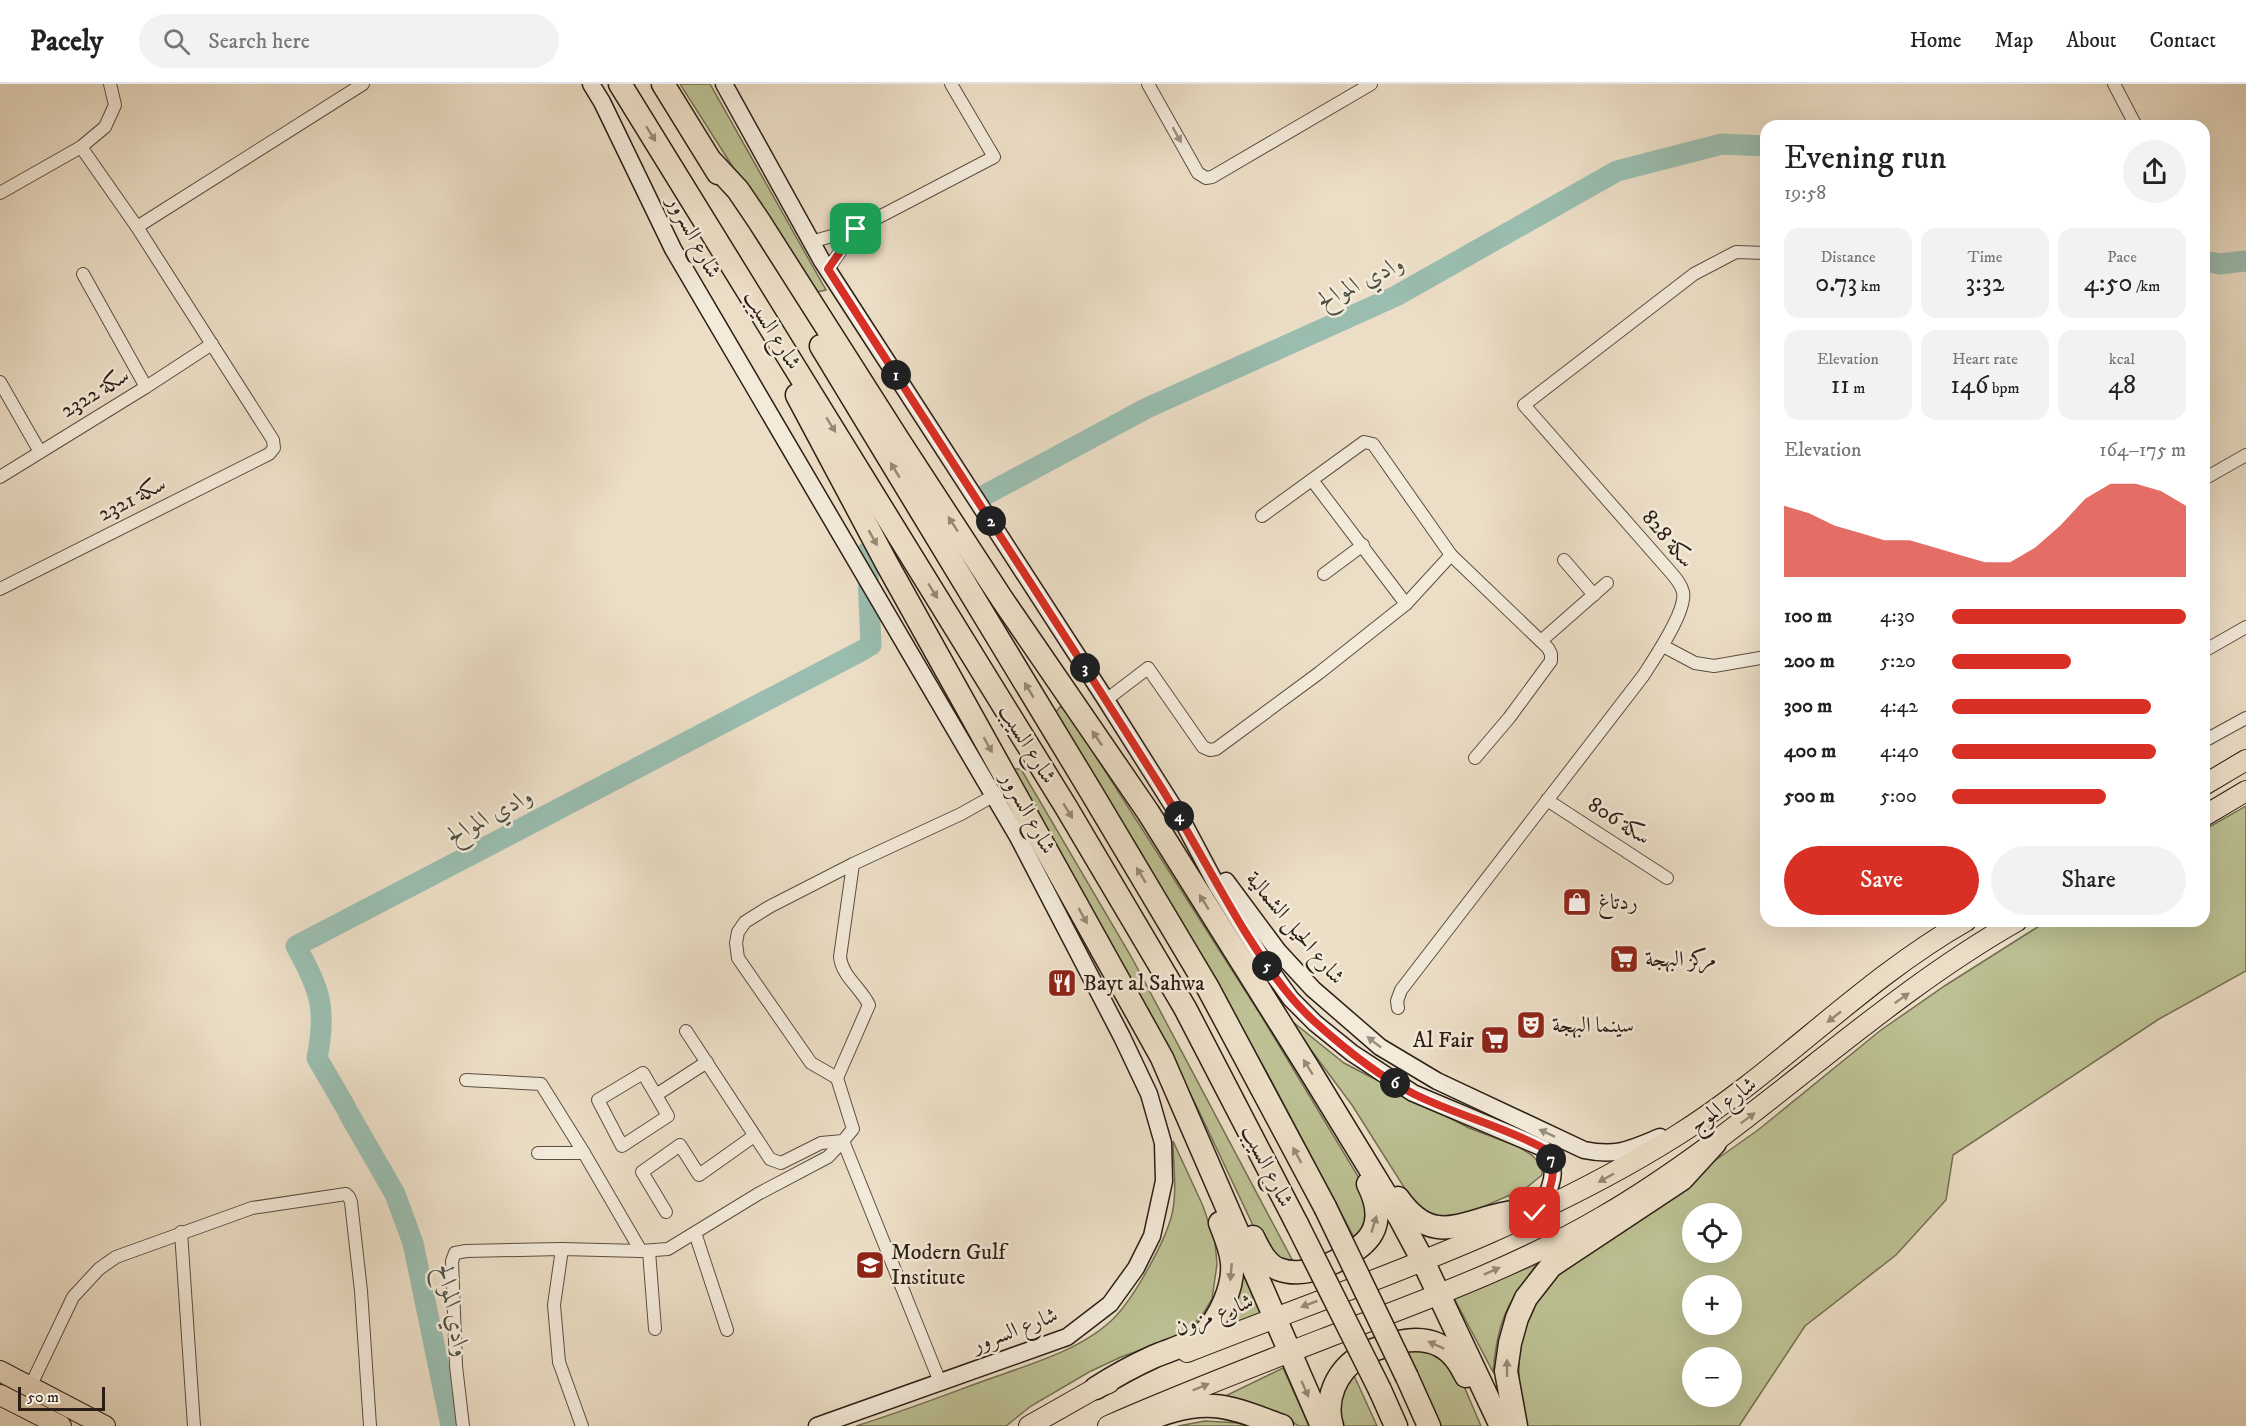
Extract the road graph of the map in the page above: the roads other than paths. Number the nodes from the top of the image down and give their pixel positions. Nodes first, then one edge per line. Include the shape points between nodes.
1 (110, 84) edge
2 (363, 84) edge
3 (591, 84) edge
4 (620, 84) edge
5 (663, 84) edge
6 (724, 84) edge
7 (951, 84) edge
8 (1148, 84) edge
9 (1371, 84) edge
10 (2114, 84) edge
11 (2133, 120) edge
12 (81, 147) junction
13 (712, 162) junction
14 (0, 193) edge
15 (136, 227) junction
16 (856, 229) junction
17 (812, 242) junction
18 (1760, 253) edge
19 (828, 269) junction
20 (83, 274) dead end
21 (742, 280) junction
22 (212, 344) junction
23 (0, 382) edge
24 (146, 387) junction
25 (40, 452) junction
26 (2246, 455) edge
27 (2210, 472) edge
28 (0, 477) edge
29 (1312, 480) junction
30 (1262, 516) dead end
31 (1363, 545) junction
32 (1451, 555) junction
33 (1564, 560) dead end
34 (1324, 574) dead end
35 (1608, 583) dead end
36 (0, 589) edge
37 (1594, 595) junction
38 (1406, 604) junction
39 (2246, 627) edge
40 (1541, 641) junction
41 (1663, 646) junction
42 (2210, 648) edge
43 (1760, 658) edge
44 (1106, 700) junction
45 (2246, 718) edge
46 (2210, 738) edge
47 (1474, 758) dead end
48 (2246, 760) edge
49 (2210, 781) edge
50 (2246, 791) edge
51 (993, 796) junction
52 (1547, 800) junction
53 (2210, 812) edge
54 (1183, 822) junction
55 (853, 864) junction
56 (1667, 878) dead end
57 (1956, 927) edge
58 (2008, 927) edge
59 (1398, 1008) dead end
60 (686, 1031) dead end
61 (1162, 1058) junction
62 (706, 1062) junction
63 (1416, 1070) junction
64 (837, 1078) junction
65 (1389, 1079) junction
66 (466, 1080) dead end
67 (656, 1095) junction
68 (1325, 1096) junction
69 (1338, 1120) junction
70 (1681, 1133) junction
71 (754, 1136) junction
72 (843, 1141) junction
73 (1199, 1142) junction
74 (1715, 1143) junction
75 (538, 1153) dead end
76 (584, 1153) junction
77 (666, 1212) dead end
78 (1538, 1212) junction
79 (181, 1232) junction
80 (694, 1233) junction
81 (562, 1249) junction
82 (645, 1251) junction
83 (1423, 1262) junction
84 (1438, 1295) junction
85 (1275, 1318) junction
86 (655, 1329) dead end
87 (727, 1330) dead end
88 (1289, 1352) junction
89 (0, 1371) edge
90 (940, 1382) junction
91 (30, 1387) junction
92 (1096, 1388) junction
93 (0, 1395) edge
94 (61, 1426) edge
95 (105, 1426) edge
96 (194, 1426) edge
97 (370, 1426) edge
98 (463, 1426) edge
99 (582, 1426) edge
100 (817, 1426) edge
101 (1029, 1426) edge
102 (1108, 1426) edge
103 (1132, 1426) edge
104 (1282, 1426) edge
105 (1322, 1426) edge
106 (1332, 1426) edge
107 (1396, 1426) edge
108 (1429, 1426) edge
109 (1491, 1426) edge
110 (1500, 1426) edge
111 (1516, 1426) edge

1 - 12 street via 115,105 105,127
2 - 15 street
3 - 51 street, شارع السرور via 673,249
4 -> 21 highway, شارع السيب
5 - 13 highway, شارع السيب
6 - 17 street, شارع الحيل الشمالية
7 - 16 street via 994,157
8 -> 9 street via 1200,176 1212,177
10 - 11 street
12 - 14 street
12 - 15 street
68 -> 13 highway via 1148,812 1002,599 759,221
108 -> 13 highway, شارع السيب, bridge via 1325,1207 1208,988
15 - 22 street
16 - 17 street
16 - 19 street
17 - 19 street, شارع الحيل الشمالية
18 - 41 street, سكة 828 via 1736,252 1694,274 1524,405 1681,587 1681,607
19 - 44 street, شارع الحيل الشمالية
20 - 24 street
21 -> 61 highway via 821,443
21 -> 107 highway, شارع السيب, bridge via 1185,1008
22 - 24 street, سكة 2322
22 - 36 street, سكة 2321 via 273,440 274,448 269,454
23 - 25 street
24 - 25 street, سكة 2322
25 - 28 street, سكة 2322
26 - 27 street
29 - 30 street
29 - 31 street
29 - 32 street via 1369,442
31 - 34 street
31 - 38 street
32 - 38 street
32 - 40 street
33 - 37 street
35 - 37 street
37 - 40 street
38 - 44 street via 1216,749 1203,747 1148,668
39 - 42 street
40 - 47 street via 1551,654 1551,661
41 - 43 street via 1695,663 1714,666
41 - 52 street, سكة 828
44 - 54 street, شارع الحيل الشمالية
45 - 46 street
48 - 49 main road
50 - 53 main road
51 - 55 street
51 - 90 street, شارع السرور via 1018,837 1149,1094 1163,1143 1164,1181 1152,1236 1136,1268 1110,1304 1067,1337
52 - 56 street, سكة 806
52 - 59 street, سكة 828 via 1401,990
63 -> 54 street, شارع الحيل الشمالية via 1380,1047 1313,989 1278,951
54 - 65 street, شارع الحيل الشمالية via 1216,884 1291,999 1352,1053
55 - 64 street via 841,966 869,1005
55 - 64 street via 745,922 736,943 738,958 812,1063
57 -> 70 main road, شارع الموج via 1876,983
74 -> 58 main road, شارع الموج via 1881,1013
60 - 62 street
61 - 73 highway
61 -> 92 highway via 1171,1106 1229,1247 1230,1280 1215,1320 1202,1334
62 - 67 street
62 - 71 street
63 - 65 street via 1404,1078
70 -> 63 street, شارع الحيل الشمالية via 1616,1153 1584,1150
64 - 72 street via 853,1129
65 - 78 street, شارع الحيل الشمالية via 1543,1148 1554,1170
66 - 76 street via 541,1084
67 - 67 street via 643,1073 598,1100 622,1146 668,1116
68 - 69 highway
68 - 78 highway via 1352,1123 1405,1209 1431,1227 1452,1228 1504,1213
73 -> 69 highway via 1221,1174 1265,1260 1296,1274 1322,1268 1355,1253 1367,1242 1375,1226 1375,1198
69 - 83 highway
70 -> 78 main road, شارع الموج via 1610,1176
71 - 72 street via 770,1159 781,1163 821,1143
71 - 77 street via 699,1175 681,1145 642,1172
72 - 80 street via 828,1157
72 - 90 street
73 - 85 highway
84 -> 74 main road, شارع الموج via 1567,1237
111 -> 74 highway via 1506,1371 1510,1343 1526,1298 1551,1266 1682,1179
75 - 76 street
76 - 82 street
78 - 83 main road, شارع الموج
79 - 91 street via 116,1257 99,1269 73,1297
79 - 96 street
79 - 97 street via 252,1208 346,1194 349,1197 361,1292
80 - 82 street via 668,1248
80 - 87 street
81 - 82 street
81 - 98 street via 455,1253 452,1261 456,1366
81 - 99 street via 554,1305 559,1362
82 - 86 street
83 - 84 highway
83 -> 85 main road, شارع مزون
84 - 88 main road
84 - 110 highway
85 - 88 highway
85 - 92 main road, شارع مزون
102 -> 88 main road
88 -> 105 highway
89 - 91 main road
90 - 100 street, شارع السرور
91 - 95 main road
92 - 101 main road, شارع مزون
93 - 94 main road
103 - 104 highway via 1187,1407 1216,1406
109 -> 106 highway via 1450,1352 1426,1341 1407,1340 1361,1355 1347,1366 1333,1388

